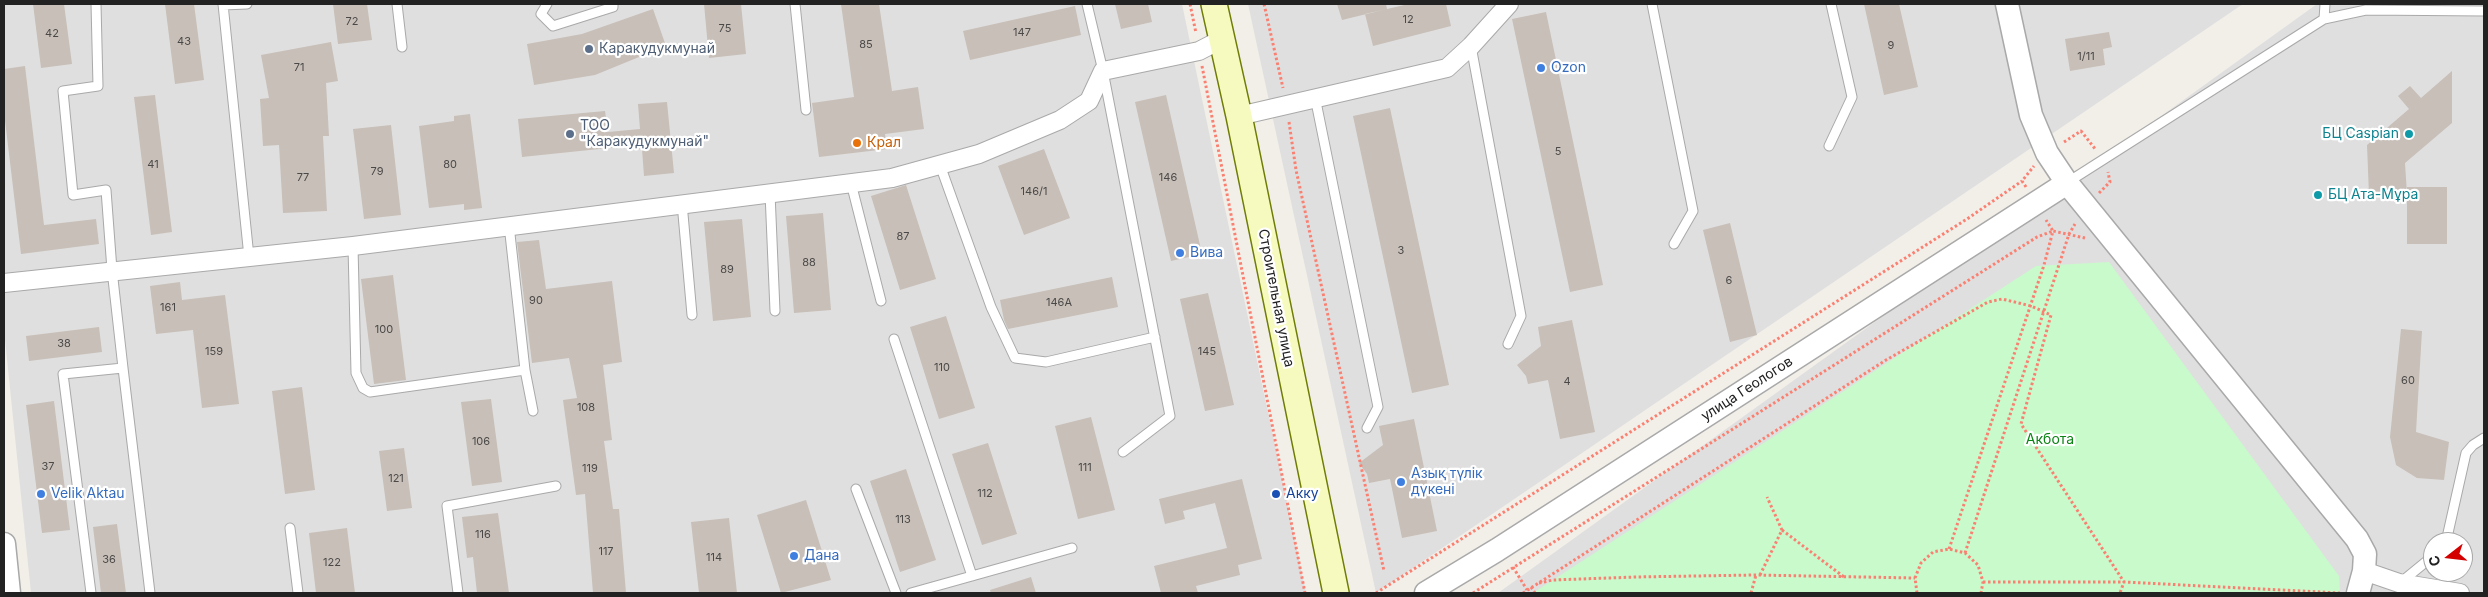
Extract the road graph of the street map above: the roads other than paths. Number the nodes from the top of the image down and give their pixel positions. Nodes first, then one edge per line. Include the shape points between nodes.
1 (96, 4) edge
2 (223, 4) edge
3 (247, 4) edge
4 (398, 4) edge
5 (547, 4) edge
6 (613, 4) edge
7 (794, 4) edge
8 (1087, 4) edge
9 (1214, 4) edge
10 (1509, 4) edge
11 (1652, 4) edge
12 (1831, 4) edge
13 (2007, 4) edge
14 (2325, 4) edge
15 (2484, 11) edge
16 (2324, 19) junction
17 (1222, 39) junction
18 (1471, 46) junction
19 (402, 47) dead end
20 (1103, 71) junction
21 (1315, 97) junction
22 (806, 110) dead end
23 (1239, 116) junction
24 (1829, 146) dead end
25 (940, 165) junction
26 (851, 183) junction
27 (2067, 183) junction
28 (770, 193) junction
29 (682, 203) junction
30 (509, 225) junction
31 (1674, 244) dead end
32 (353, 246) junction
33 (249, 257) junction
34 (112, 270) junction
35 (4, 283) edge
36 (881, 301) dead end
37 (776, 311) dead end
38 (692, 316) dead end
39 (1155, 338) junction
40 (894, 339) dead end
41 (1508, 344) dead end
42 (123, 368) junction
43 (525, 370) junction
44 (533, 411) dead end
45 (1367, 428) dead end
46 (2484, 438) edge
47 (1123, 452) dead end
48 (556, 486) dead end
49 (856, 489) dead end
50 (290, 528) dead end
51 (2448, 532) edge
52 (4, 544) edge
53 (1072, 548) dead end
54 (2423, 564) edge
55 (2364, 572) junction
56 (972, 576) junction
57 (2399, 583) junction
58 (7, 587) edge
59 (91, 593) edge
60 (150, 593) edge
61 (298, 593) edge
62 (458, 593) edge
63 (896, 593) edge
64 (911, 593) edge
65 (1336, 593) edge
66 (1426, 593) edge
67 (2358, 593) edge
68 (2460, 593) edge

1 - 34 lane via 98,86 63,91 73,195 106,190
2 - 3 lane
2 - 33 lane
4 - 19 lane
5 - 6 lane via 541,14 553,26 613,7
7 - 22 lane
8 - 20 lane
9 - 17 main road, Строительная улица
10 - 18 street
11 - 31 lane via 1693,211
12 - 24 lane via 1852,97
13 - 27 street via 2031,115 2047,153
14 - 16 lane
15 - 16 lane via 2366,10
16 - 27 lane
17 - 20 street via 1199,51
17 - 23 main road, Строительная улица
18 - 21 street via 1447,68
18 - 41 lane via 1521,316
20 - 25 street via 1089,101 1060,120 979,154
20 - 39 lane
21 - 23 street
21 - 45 lane via 1378,407
23 - 65 main road, Строительная улица
25 - 26 street via 892,178
25 - 39 lane via 991,307 1015,358 1046,362
26 - 28 street
26 - 36 lane
27 - 55 street via 2357,539 2365,554
27 - 66 street, улица Геологов
28 - 29 street
28 - 37 lane
29 - 30 street
29 - 38 lane
30 - 32 street
30 - 43 lane
32 - 33 street
32 - 43 lane via 356,373 363,388 370,392
33 - 34 street
34 - 35 street
34 - 42 lane
39 - 47 lane via 1170,416
40 - 56 lane
42 - 59 lane via 63,374
42 - 60 lane
43 - 44 lane
46 - 51 lane via 2466,453
48 - 62 lane via 447,506
49 - 63 lane
50 - 61 lane
52 - 58 street
53 - 56 lane
54 - 57 lane
55 - 57 street
55 - 67 street
56 - 64 lane
57 - 68 street

